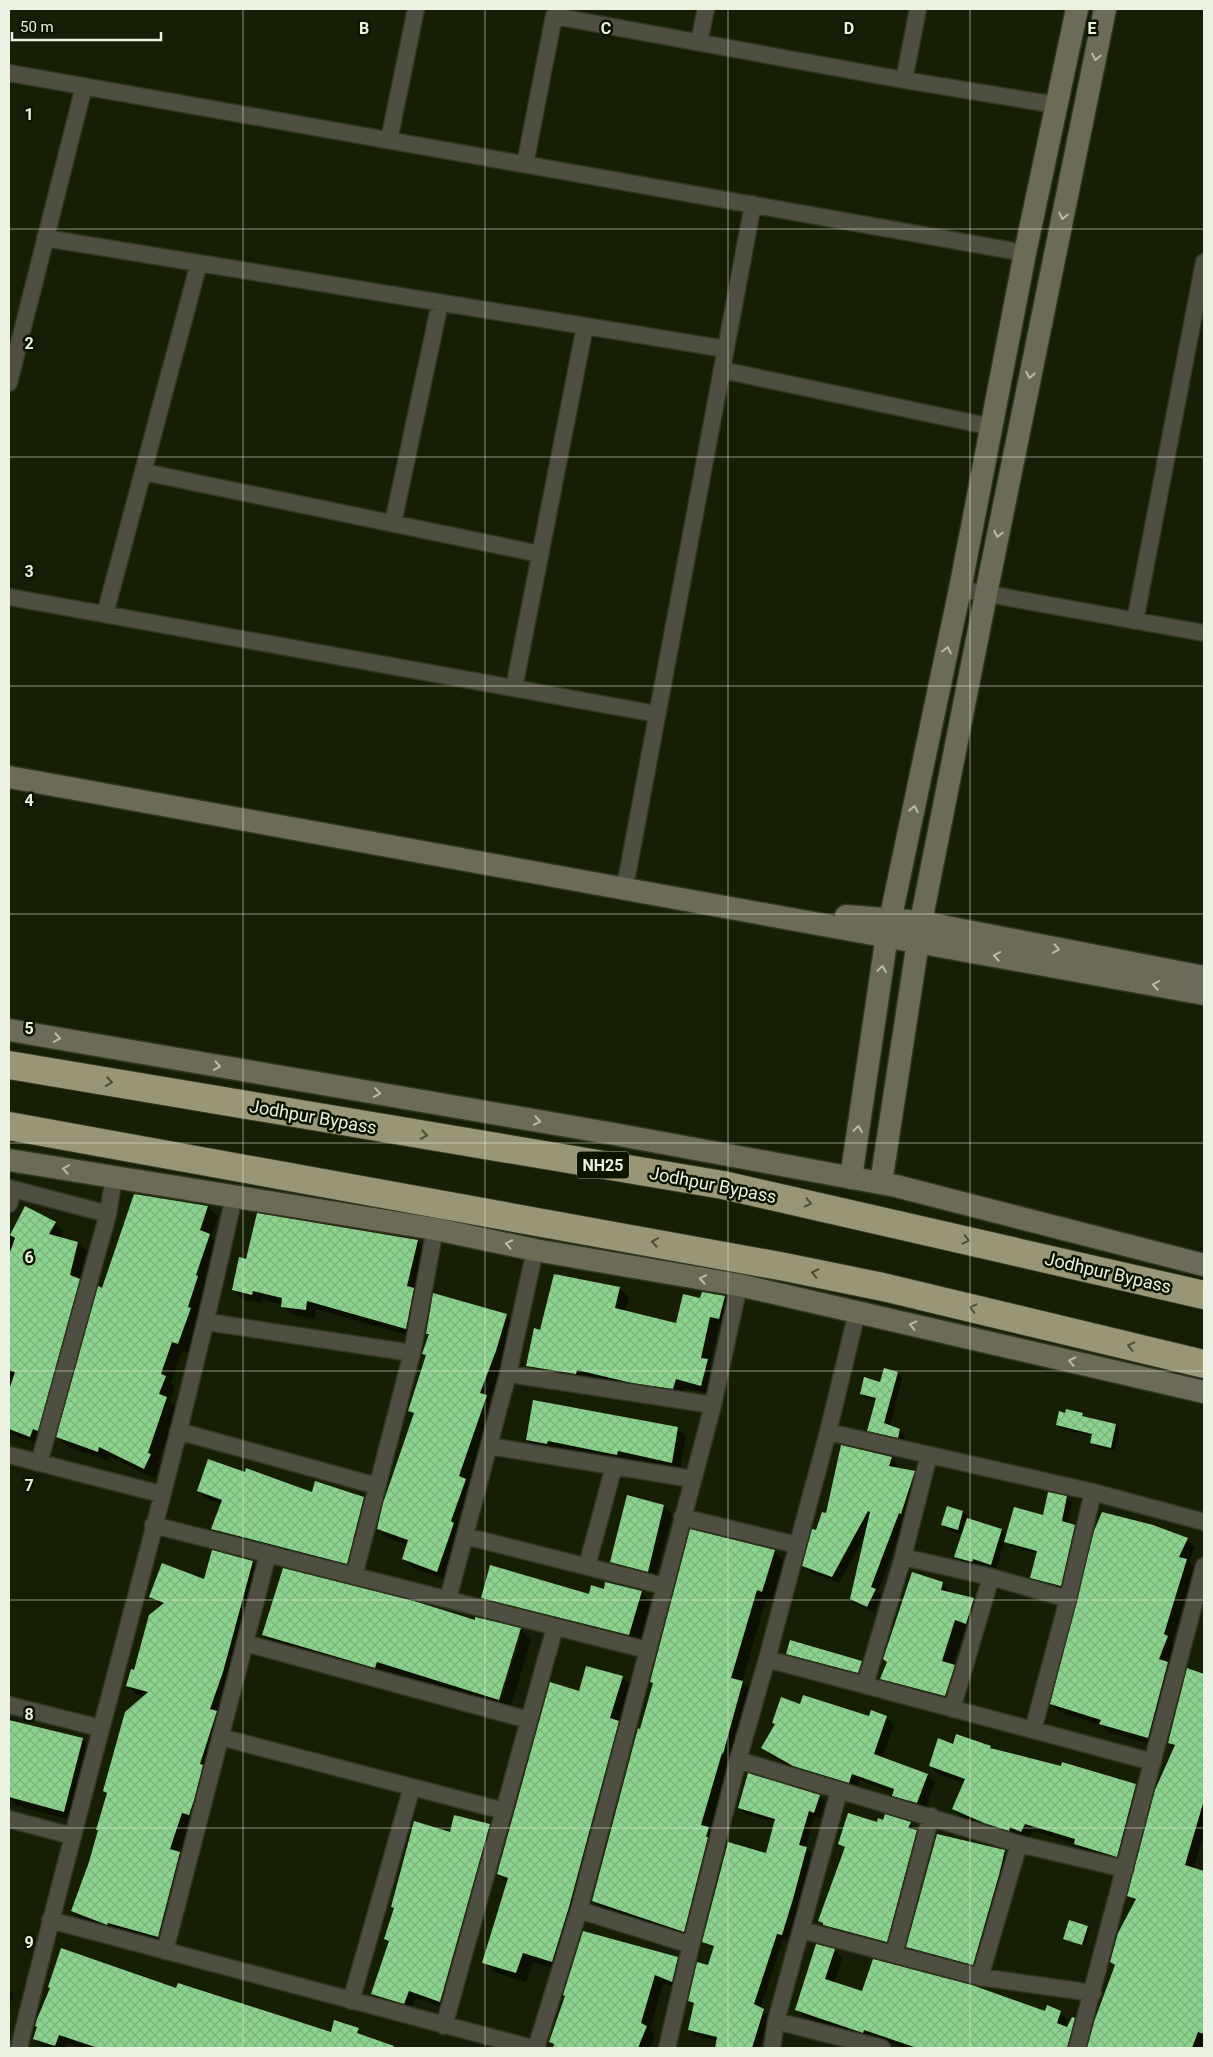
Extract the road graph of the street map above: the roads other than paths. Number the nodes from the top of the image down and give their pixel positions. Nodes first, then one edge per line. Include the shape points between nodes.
1 (416, 9) edge
2 (706, 9) edge
3 (918, 9) edge
4 (1077, 9) edge
5 (1105, 9) edge
6 (554, 12) edge
7 (699, 42) junction
8 (9, 73) edge
9 (904, 80) junction
10 (84, 86) junction
11 (1057, 105) junction
12 (389, 140) junction
13 (525, 164) junction
14 (754, 204) junction
15 (45, 238) junction
16 (1025, 253) junction
17 (1204, 262) edge
18 (199, 263) junction
19 (440, 303) junction
20 (585, 326) junction
21 (726, 350) junction
22 (722, 370) junction
23 (9, 383) edge
24 (992, 427) junction
25 (144, 472) junction
26 (393, 524) junction
27 (540, 554) junction
28 (960, 589) junction
29 (986, 594) junction
30 (9, 597) edge
31 (106, 614) junction
32 (1135, 620) junction
33 (1204, 633) edge
34 (514, 688) junction
35 (657, 714) junction
36 (9, 763) edge
37 (9, 777) edge
38 (627, 876) junction
39 (889, 927) junction
40 (919, 932) junction
41 (1204, 977) edge
42 (1204, 994) edge
43 (9, 1030) edge
44 (9, 1065) edge
45 (9, 1126) edge
46 (9, 1160) edge
47 (114, 1176) junction
48 (851, 1178) junction
49 (881, 1183) junction
50 (10, 1194) edge
51 (234, 1196) junction
52 (108, 1214) junction
53 (435, 1229) junction
54 (535, 1250) junction
55 (1204, 1265) edge
56 (739, 1285) junction
57 (1198, 1294) edge
58 (857, 1312) junction
59 (207, 1322) junction
60 (412, 1353) junction
61 (1191, 1361) edge
62 (508, 1374) junction
63 (1204, 1392) edge
64 (713, 1405) junction
65 (178, 1431) junction
66 (828, 1432) junction
67 (489, 1446) junction
68 (929, 1454) junction
69 (9, 1455) edge
70 (39, 1463) junction
71 (614, 1466) junction
72 (693, 1479) junction
73 (377, 1486) junction
74 (1093, 1492) junction
75 (161, 1494) junction
76 (682, 1517) junction
77 (1204, 1522) edge
78 (153, 1525) junction
79 (465, 1536) junction
80 (797, 1545) junction
81 (268, 1554) junction
82 (903, 1557) junction
83 (586, 1566) junction
84 (1204, 1566) edge
85 (354, 1576) junction
86 (991, 1578) junction
87 (664, 1586) junction
88 (448, 1599) junction
89 (1068, 1599) junction
90 (555, 1627) junction
91 (245, 1643) junction
92 (646, 1650) junction
93 (767, 1659) junction
94 (865, 1685) junction
95 (9, 1705) edge
96 (952, 1709) junction
97 (529, 1720) junction
98 (100, 1728) junction
99 (1033, 1730) junction
100 (220, 1737) junction
101 (738, 1760) junction
102 (1153, 1762) junction
103 (412, 1787) junction
104 (839, 1791) junction
105 (504, 1811) junction
106 (931, 1816) junction
107 (9, 1819) edge
108 (72, 1836) junction
109 (1019, 1844) junction
110 (1125, 1868) junction
111 (579, 1910) junction
112 (50, 1920) junction
113 (802, 1930) junction
114 (691, 1946) junction
115 (165, 1951) junction
116 (894, 1954) junction
117 (980, 1977) junction
118 (1092, 1993) junction
119 (351, 2001) junction
120 (776, 2021) junction
121 (444, 2026) junction
122 (19, 2048) edge
123 (532, 2048) edge
124 (536, 2048) edge
125 (667, 2048) edge
126 (772, 2048) edge
127 (882, 2048) edge
128 (1077, 2048) edge

1 - 12 street
2 - 7 street
3 - 9 street
4 - 11 street
5 -> 29 street
6 - 7 street
6 - 13 street
7 - 9 street
8 - 10 street
9 - 11 street
10 - 12 street
10 - 15 street
11 - 16 street
12 - 13 street
13 - 14 street
14 - 16 street
14 - 21 street
15 - 18 street
15 - 23 street
16 - 24 street
17 - 32 street
18 - 19 street
18 - 25 street
19 - 20 street
19 - 26 street
20 - 21 street
20 - 27 street
21 - 22 street
22 - 24 street
22 - 35 street
24 - 28 street
25 - 26 street
25 - 31 street
26 - 27 street
27 - 34 street
28 - 29 street
39 -> 28 street
29 - 32 street
29 - 40 street
30 - 31 street
31 - 34 street
32 - 33 street
34 - 35 street
35 - 38 street
36 - 38 street
37 - 39 street
38 - 39 street via 848,916
39 - 40 street
48 -> 39 street
40 -> 41 street
42 -> 40 street
40 - 49 street
43 -> 48 street
44 -> 57 highway, Jodhpur Bypass / NH25 via 723,1185
61 -> 45 highway via 883,1287 785,1267
47 -> 46 street
47 - 51 street
47 - 52 street
48 - 49 street
49 - 55 street
50 - 52 street
51 - 53 street
51 - 59 street
52 - 70 street
54 -> 53 street
53 - 60 street
56 -> 54 street
54 - 62 street
56 - 58 street
56 - 64 street
63 -> 58 street
58 - 66 street
59 - 60 street
59 - 65 street
60 - 73 street
62 - 64 street
62 - 67 street
64 - 72 street
65 - 73 street
65 - 75 street
66 - 68 street
66 - 80 street
67 - 71 street
67 - 79 street
68 - 74 street
68 - 82 street
69 - 70 street
70 - 75 street
71 - 72 street
71 - 83 street
72 - 76 street
73 - 85 street
74 - 77 street
74 - 89 street
75 - 78 street
76 - 80 street
76 - 87 street
78 - 81 street
78 - 98 street
79 - 83 street
79 - 88 street
80 - 93 street
81 - 85 street
81 - 91 street
82 - 86 street
82 - 94 street
83 - 87 street
84 - 102 street
85 - 88 street
86 - 89 street
86 - 96 street
87 - 92 street
88 - 90 street
89 - 99 street
90 - 92 street
90 - 97 street
91 - 97 street
91 - 100 street
92 - 111 street
93 - 94 street
93 - 101 street
94 - 96 street
95 - 98 street
96 - 99 street
97 - 105 street
98 - 108 street
99 - 102 street
100 - 103 street
100 - 115 street
101 - 104 street
101 - 114 street
102 - 110 street
103 - 105 street
103 - 119 street
104 - 106 street
104 - 113 street
105 - 121 street
106 - 109 street
106 - 116 street
107 - 108 street
108 - 112 street
109 - 110 street
109 - 117 street
110 - 118 street
111 - 114 street
111 - 124 street
112 - 115 street
112 - 122 street
113 - 116 street
113 - 120 street
114 - 125 street
115 - 119 street
116 - 117 street
117 - 118 street
118 - 128 street
119 - 121 street
120 - 126 street
120 - 127 street
121 - 123 street

